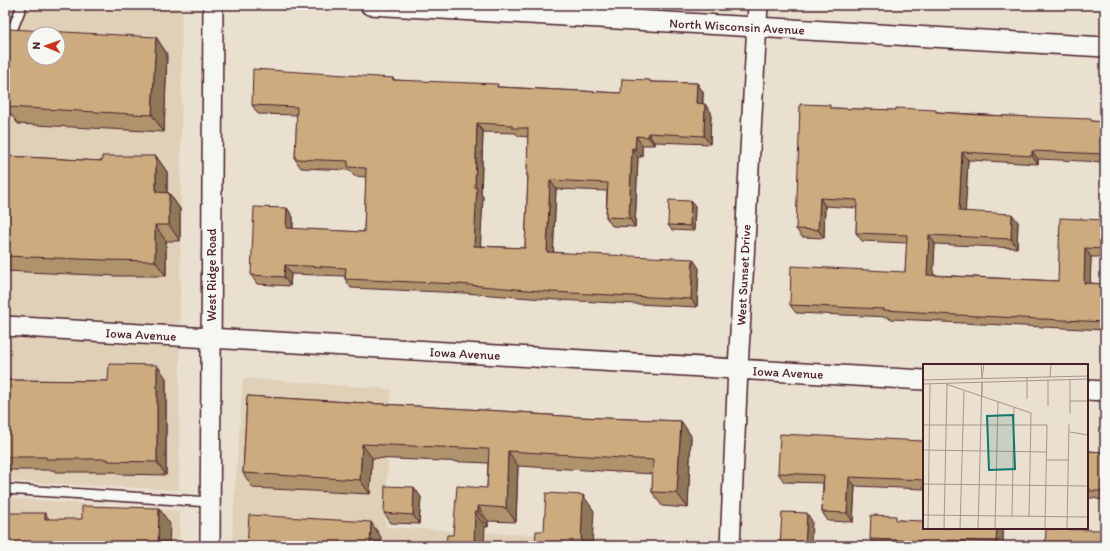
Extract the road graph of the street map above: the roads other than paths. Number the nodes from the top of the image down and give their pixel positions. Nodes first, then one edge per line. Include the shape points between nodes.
1 (22, 5) edge
2 (213, 5) edge
3 (370, 5) edge
4 (758, 5) edge
5 (756, 27) junction
6 (1105, 48) edge
7 (5, 49) edge
8 (5, 326) edge
9 (210, 338) junction
10 (738, 369) junction
11 (923, 380) edge
12 (1088, 390) edge
13 (1105, 391) edge
14 (5, 489) edge
15 (210, 502) junction
16 (210, 546) edge
17 (730, 546) edge

1 - 7 lane
2 - 9 street, West Ridge Road
3 - 5 street, North Wisconsin Avenue
4 - 5 street, West Sunset Drive
5 - 6 street, North Wisconsin Avenue
5 - 10 street, West Sunset Drive
8 - 9 street, Iowa Avenue
9 - 10 street, Iowa Avenue
9 - 15 street, West Ridge Road
10 - 11 street, Iowa Avenue
10 - 17 street, West Sunset Drive
12 - 13 street
14 - 15 lane
15 - 16 street, West Ridge Road

